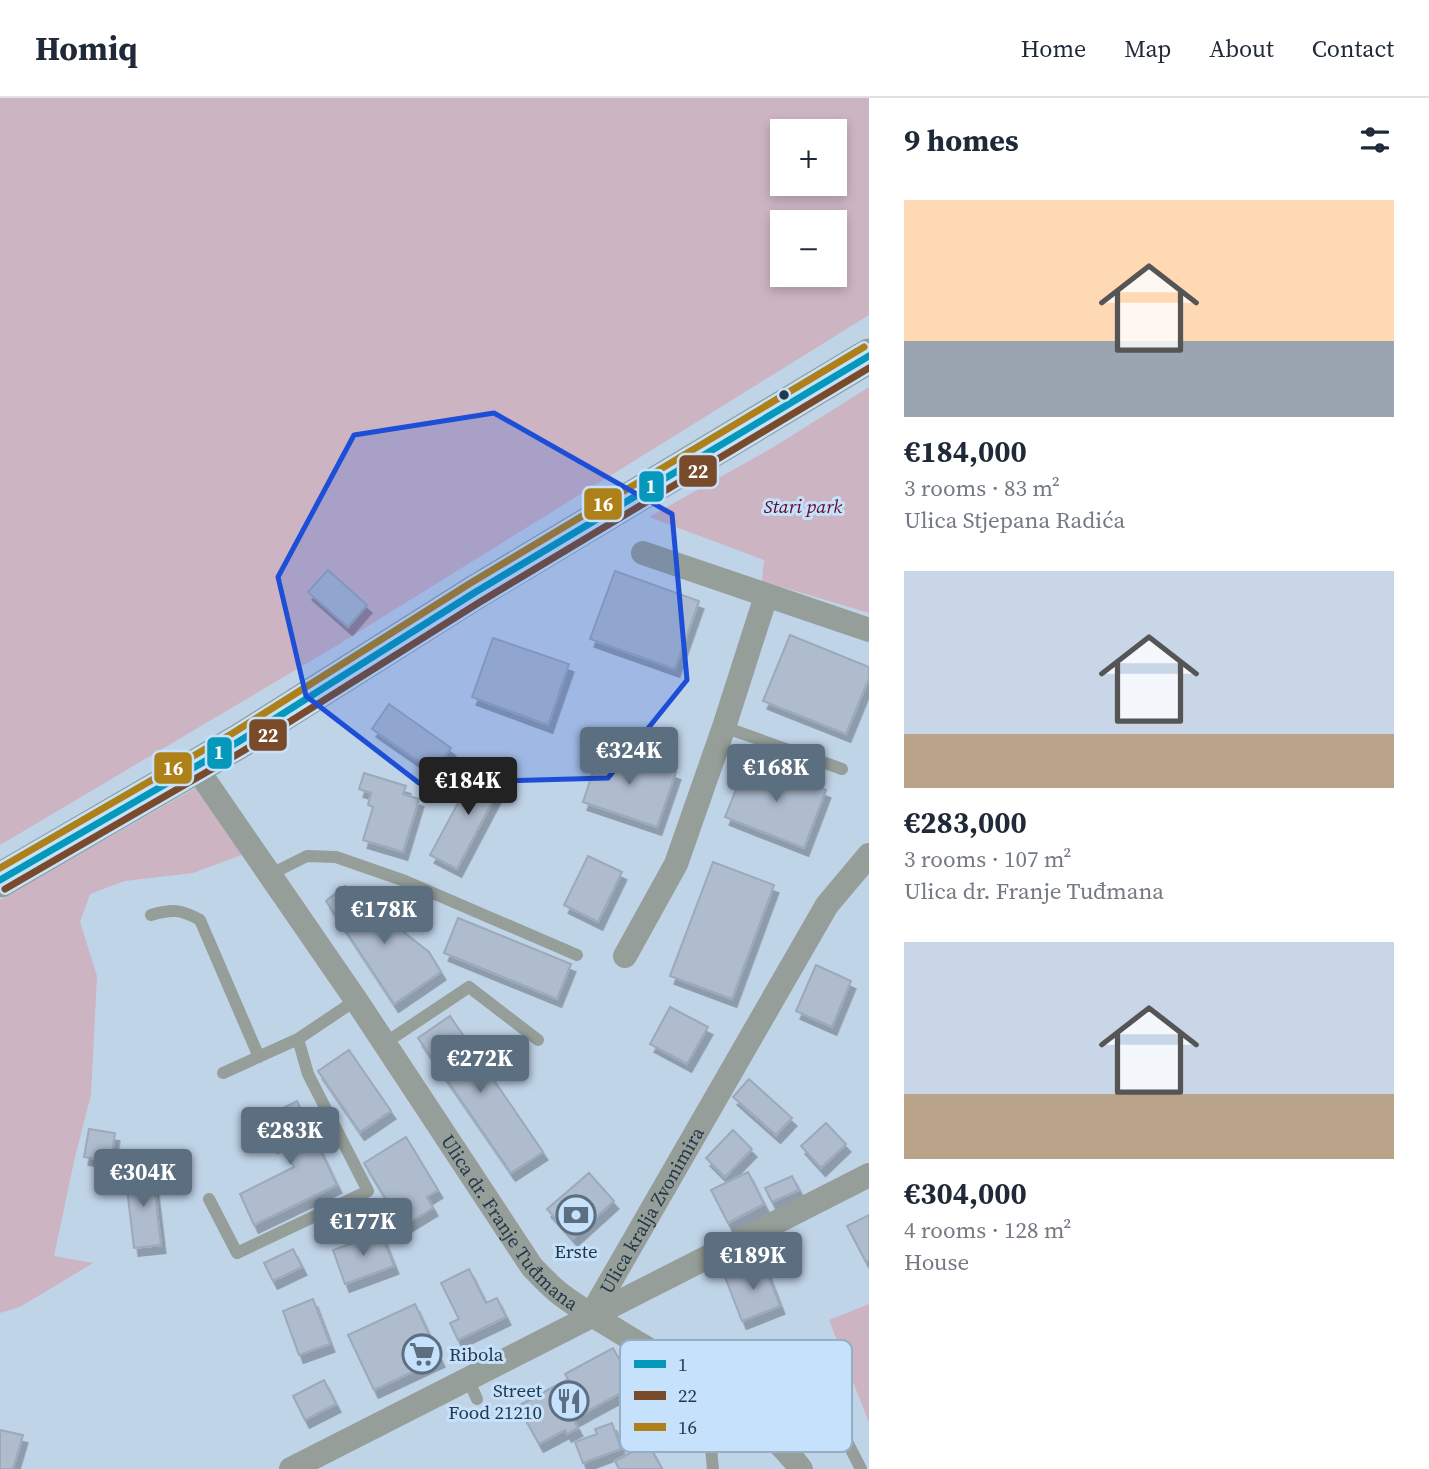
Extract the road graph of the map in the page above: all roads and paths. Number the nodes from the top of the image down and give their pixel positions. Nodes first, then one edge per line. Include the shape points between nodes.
1 (869, 356) edge
2 (643, 553) dead end
3 (766, 596) junction
4 (869, 630) edge
5 (724, 727) junction
6 (195, 766) junction
7 (842, 769) dead end
8 (869, 855) edge
9 (269, 875) junction
10 (0, 880) edge
11 (151, 915) dead end
12 (577, 955) dead end
13 (625, 956) dead end
14 (356, 1000) junction
15 (298, 1039) junction
16 (538, 1040) dead end
17 (384, 1043) junction
18 (258, 1057) junction
19 (223, 1073) dead end
20 (869, 1175) edge
21 (209, 1199) dead end
22 (590, 1315) junction
23 (633, 1340) edge
24 (852, 1451) edge
25 (788, 1452) edge
26 (291, 1469) edge
27 (801, 1469) edge
28 (861, 1469) edge

1 - 6 main road
2 - 3 street
3 - 4 street
3 - 5 street
5 - 7 lane
5 - 13 street via 676,864
6 - 9 street, Ulica dr. Franje Tuđmana
6 - 10 main road
8 - 22 street, Ulica kralja Zvonimira via 827,905
9 - 12 lane via 307,856 335,857 405,881
9 - 14 street, Ulica dr. Franje Tuđmana
11 - 18 lane via 169,910 187,912 200,920
14 - 15 lane
14 - 17 street, Ulica dr. Franje Tuđmana
15 - 18 lane
15 - 21 lane via 307,1074 368,1191 237,1253
16 - 17 lane via 469,987
17 - 22 street, Ulica dr. Franje Tuđmana via 532,1267
18 - 19 lane
20 - 22 street
22 - 23 street, Ulica dr. Franje Tuđmana
22 - 26 street, Ulica kralja Zvonimira via 472,1389
24 - 28 lane
25 - 27 street, Ulica dr. Franje Tuđmana

